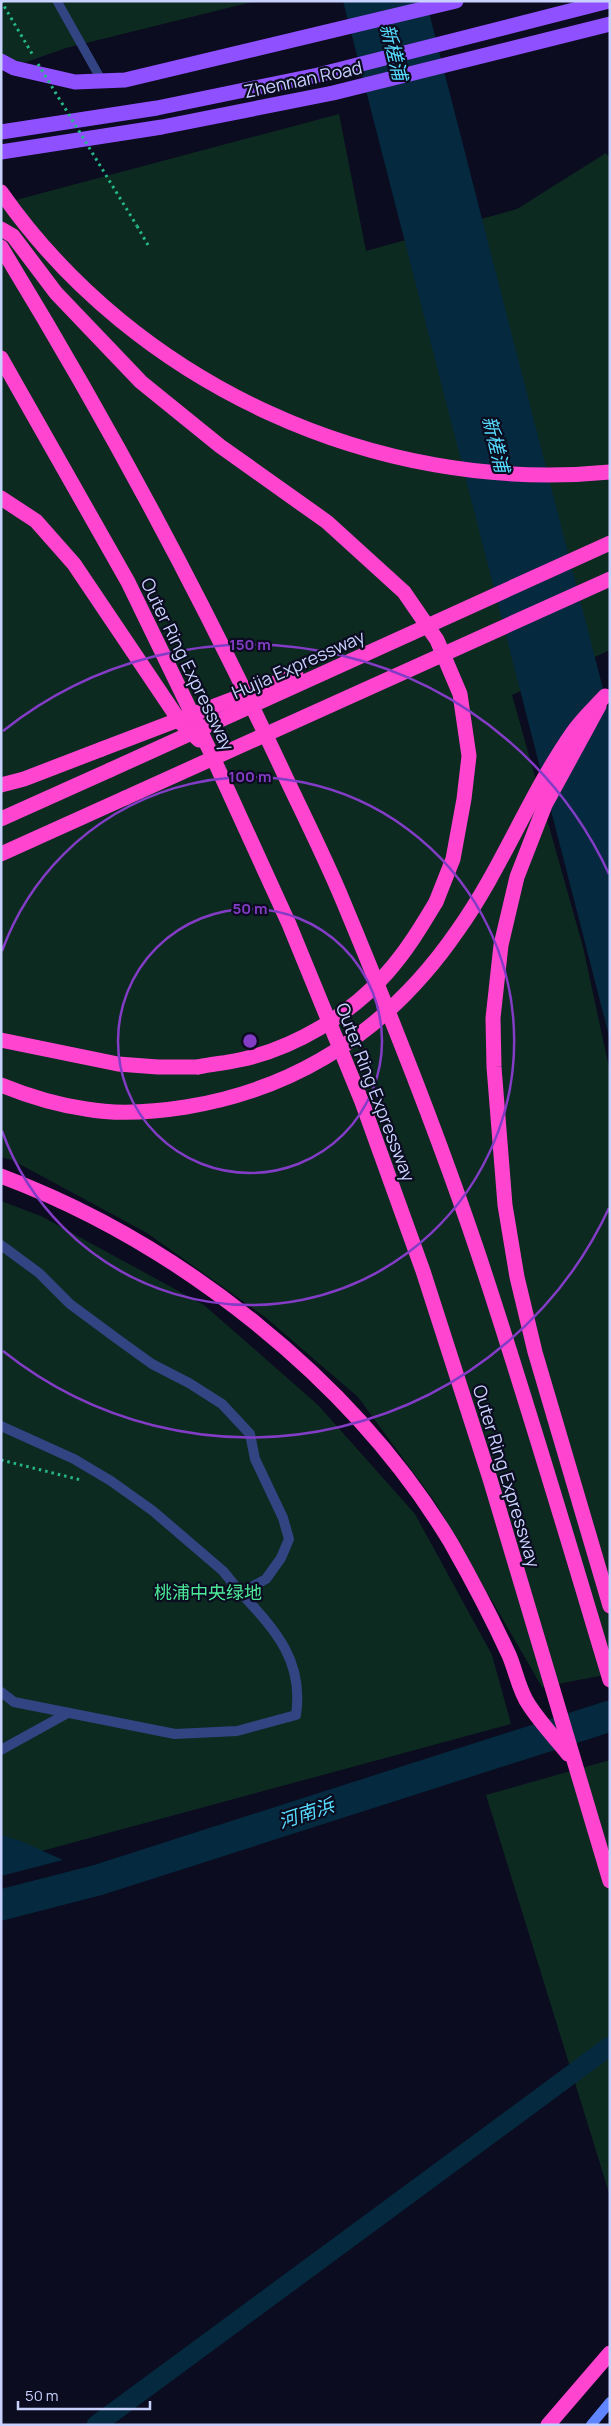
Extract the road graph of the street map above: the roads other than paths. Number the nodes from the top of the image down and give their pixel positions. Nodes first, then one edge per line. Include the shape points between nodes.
1 (57, 1) edge
2 (456, 1) edge
3 (608, 1) edge
4 (610, 24) edge
5 (1, 61) edge
6 (102, 81) junction
7 (1, 132) edge
8 (1, 152) edge
9 (1, 192) edge
10 (1, 229) edge
11 (1, 247) edge
12 (1, 358) edge
13 (610, 472) edge
14 (1, 498) edge
15 (610, 543) edge
16 (610, 579) edge
17 (436, 622) junction
18 (607, 694) edge
19 (210, 751) junction
20 (1, 785) edge
21 (1, 819) edge
22 (1, 854) edge
23 (1, 1040) edge
24 (1, 1085) edge
25 (1, 1176) edge
26 (1, 1245) edge
27 (1, 1426) edge
28 (241, 1592) junction
29 (610, 1606) edge
30 (610, 1679) edge
31 (1, 1692) edge
32 (1, 1699) edge
33 (14, 1702) junction
34 (66, 1714) junction
35 (1, 1750) edge
36 (574, 1762) junction
37 (610, 1882) edge
38 (610, 2354) edge
39 (610, 2402) edge
40 (548, 2425) edge
41 (591, 2425) edge

1 - 6 lane
2 - 6 main road via 125,80
3 - 7 main road, Zhennan Road via 309,77 157,108
4 - 8 main road, Zhennan Road via 332,93 162,127
5 - 6 main road via 14,68 75,82
9 - 13 highway via 47,249 130,327 178,363 230,394 304,429 358,448 429,464 502,474
10 - 23 highway, bridge via 13,236 56,293 141,382 220,446 327,522 404,592 436,640 460,694 468,756 453,859 436,902 386,975 320,1028 283,1046 241,1060 198,1067 118,1064
11 - 30 highway via 51,329 179,558 342,897 415,1080 477,1250
12 - 19 highway, Outer Ring Expressway via 128,582
14 - 19 highway via 36,521 74,564 181,723
15 - 17 highway, Hujia Expressway, bridge
16 - 22 highway, bridge
17 - 20 highway, bridge
17 - 21 highway, Hujia Expressway, bridge
18 - 24 highway, bridge via 573,731 459,930 421,980 381,1018 331,1055 283,1079 223,1101 152,1112 87,1110
18 - 29 highway, bridge via 545,805 517,877 501,945 494,1018 494,1067 505,1205 517,1277 535,1352
19 - 36 highway, Outer Ring Expressway via 289,924 362,1102 423,1271 487,1470
25 - 36 highway via 40,1190 122,1231 199,1280 272,1337 339,1398 398,1468 449,1541 486,1605 528,1704
26 - 28 street via 39,1273 70,1304 152,1364 222,1404 250,1434 255,1459 283,1518 289,1539 282,1558 266,1579
27 - 28 street via 74,1459 111,1481 154,1511 223,1571
28 - 34 street via 274,1630 290,1655 298,1700 296,1715 237,1731 174,1734
31 - 33 street
32 - 33 street
33 - 34 street
34 - 35 street
36 - 37 highway, Outer Ring Expressway
38 - 40 highway
39 - 41 street

